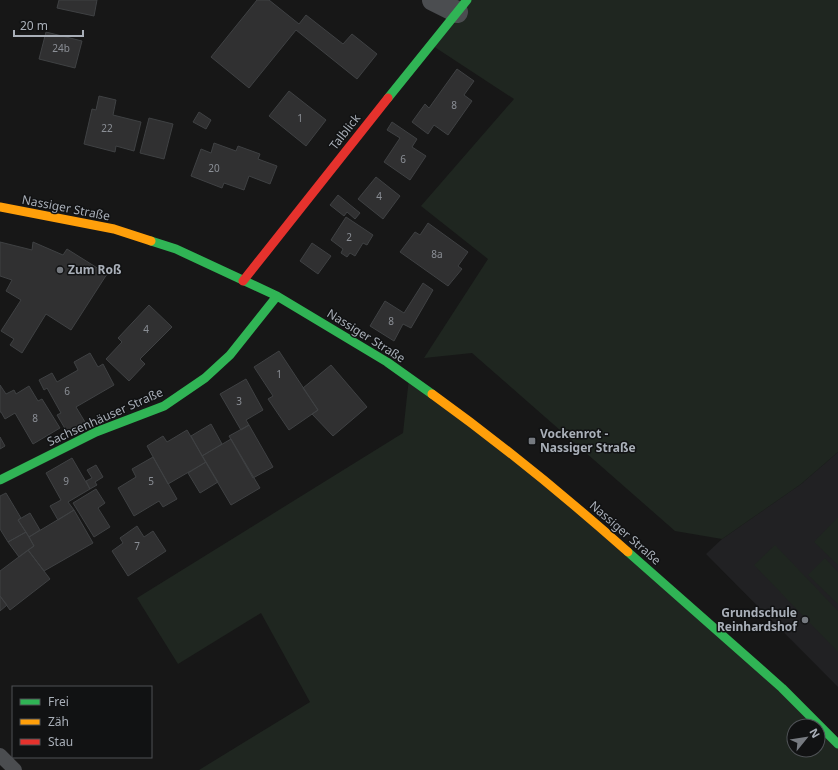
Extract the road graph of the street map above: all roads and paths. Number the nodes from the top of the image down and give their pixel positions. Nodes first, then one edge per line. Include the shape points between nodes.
1 (433, 0) edge
2 (462, 6) edge
3 (0, 208) edge
4 (243, 281) junction
5 (277, 296) junction
6 (0, 480) edge
7 (838, 744) edge
8 (0, 754) edge
9 (15, 770) edge

1 - 2 street
2 - 4 main road, Talblick
3 - 4 main road, Nassiger Straße via 114,229 176,249
4 - 5 main road, Nassiger Straße
5 - 6 main road, Sachsenhäuser Straße via 230,355 205,378 164,406 96,432
5 - 7 main road, Nassiger Straße via 387,362 465,418 575,505 782,688
8 - 9 lane

